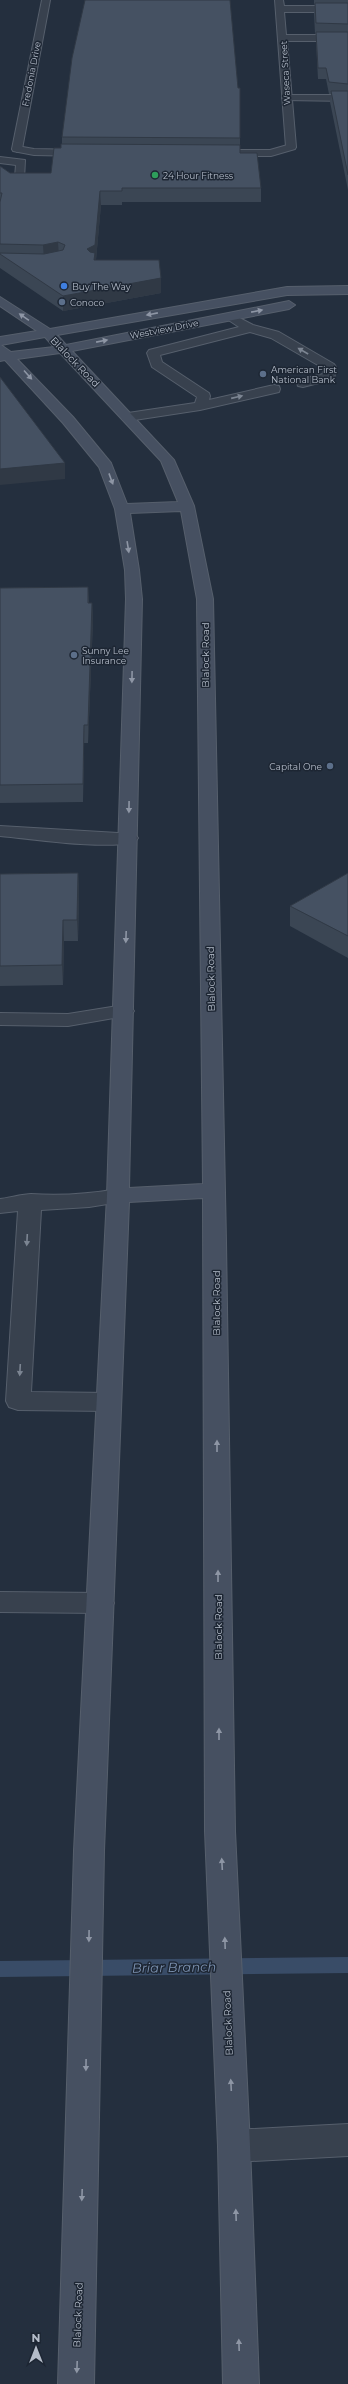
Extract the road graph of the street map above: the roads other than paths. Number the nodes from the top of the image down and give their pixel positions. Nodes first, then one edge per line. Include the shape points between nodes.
1 (46, 0) edge
2 (279, 4) edge
3 (348, 9) edge
4 (283, 38) junction
5 (348, 38) edge
6 (287, 98) junction
7 (348, 98) edge
8 (94, 153) edge
9 (215, 153) edge
10 (0, 160) edge
11 (20, 177) edge
12 (348, 290) edge
13 (326, 292) junction
14 (0, 301) edge
15 (230, 317) junction
16 (249, 328) junction
17 (48, 333) junction
18 (0, 341) edge
19 (64, 349) junction
20 (3, 354) edge
21 (303, 383) dead end
22 (274, 389) dead end
23 (200, 406) junction
24 (128, 416) junction
25 (187, 506) junction
26 (122, 509) junction
27 (0, 831) edge
28 (129, 838) junction
29 (124, 1011) junction
30 (0, 1018) edge
31 (214, 1190) junction
32 (0, 1196) edge
33 (118, 1196) junction
34 (30, 1201) junction
35 (0, 1206) edge
36 (109, 1402) junction
37 (0, 1602) edge
38 (101, 1604) junction
39 (348, 2140) edge
40 (234, 2146) junction
41 (76, 2384) edge
42 (240, 2384) edge

1 - 8 street, Fredonia Drive via 17,149 34,152
2 - 3 street
2 - 4 street, Waseca Street
4 - 5 street
4 - 6 street, Waseca Street
6 - 7 street
6 - 9 street, Waseca Street via 291,147 270,153
10 - 11 street via 21,162
12 - 13 main road, Westview Drive
15 -> 13 main road, Westview Drive via 307,302
13 -> 17 main road, Westview Drive via 287,291
17 -> 14 main road, Blalock Road
15 - 16 street
19 -> 15 main road, Westview Drive
21 -> 16 street via 329,376 330,367 275,335
16 - 23 street via 236,334 183,344 153,353 156,364 204,396
17 - 18 main road, Westview Drive
17 - 19 main road, Blalock Road
19 - 20 main road, Westview Drive
19 - 24 main road, Blalock Road
20 -> 26 main road, Blalock Road via 99,456 106,466
23 -> 22 street
23 - 24 street
24 - 25 main road, Blalock Road via 167,460
25 - 26 main road
25 - 31 main road, Blalock Road via 205,599
26 -> 28 main road, Blalock Road via 134,599
27 - 28 street
28 -> 29 main road, Blalock Road
29 - 30 street via 68,1020
29 - 33 main road, Blalock Road
31 - 33 main road
40 -> 31 main road, Blalock Road via 220,1831
32 - 34 street
33 - 34 street via 91,1201
33 - 36 main road, Blalock Road
34 - 35 street
34 -> 36 street via 18,1401
36 - 38 main road, Blalock Road
37 - 38 street
38 -> 41 main road, Blalock Road via 89,1851 90,1897
39 - 40 street
42 -> 40 main road, Blalock Road

